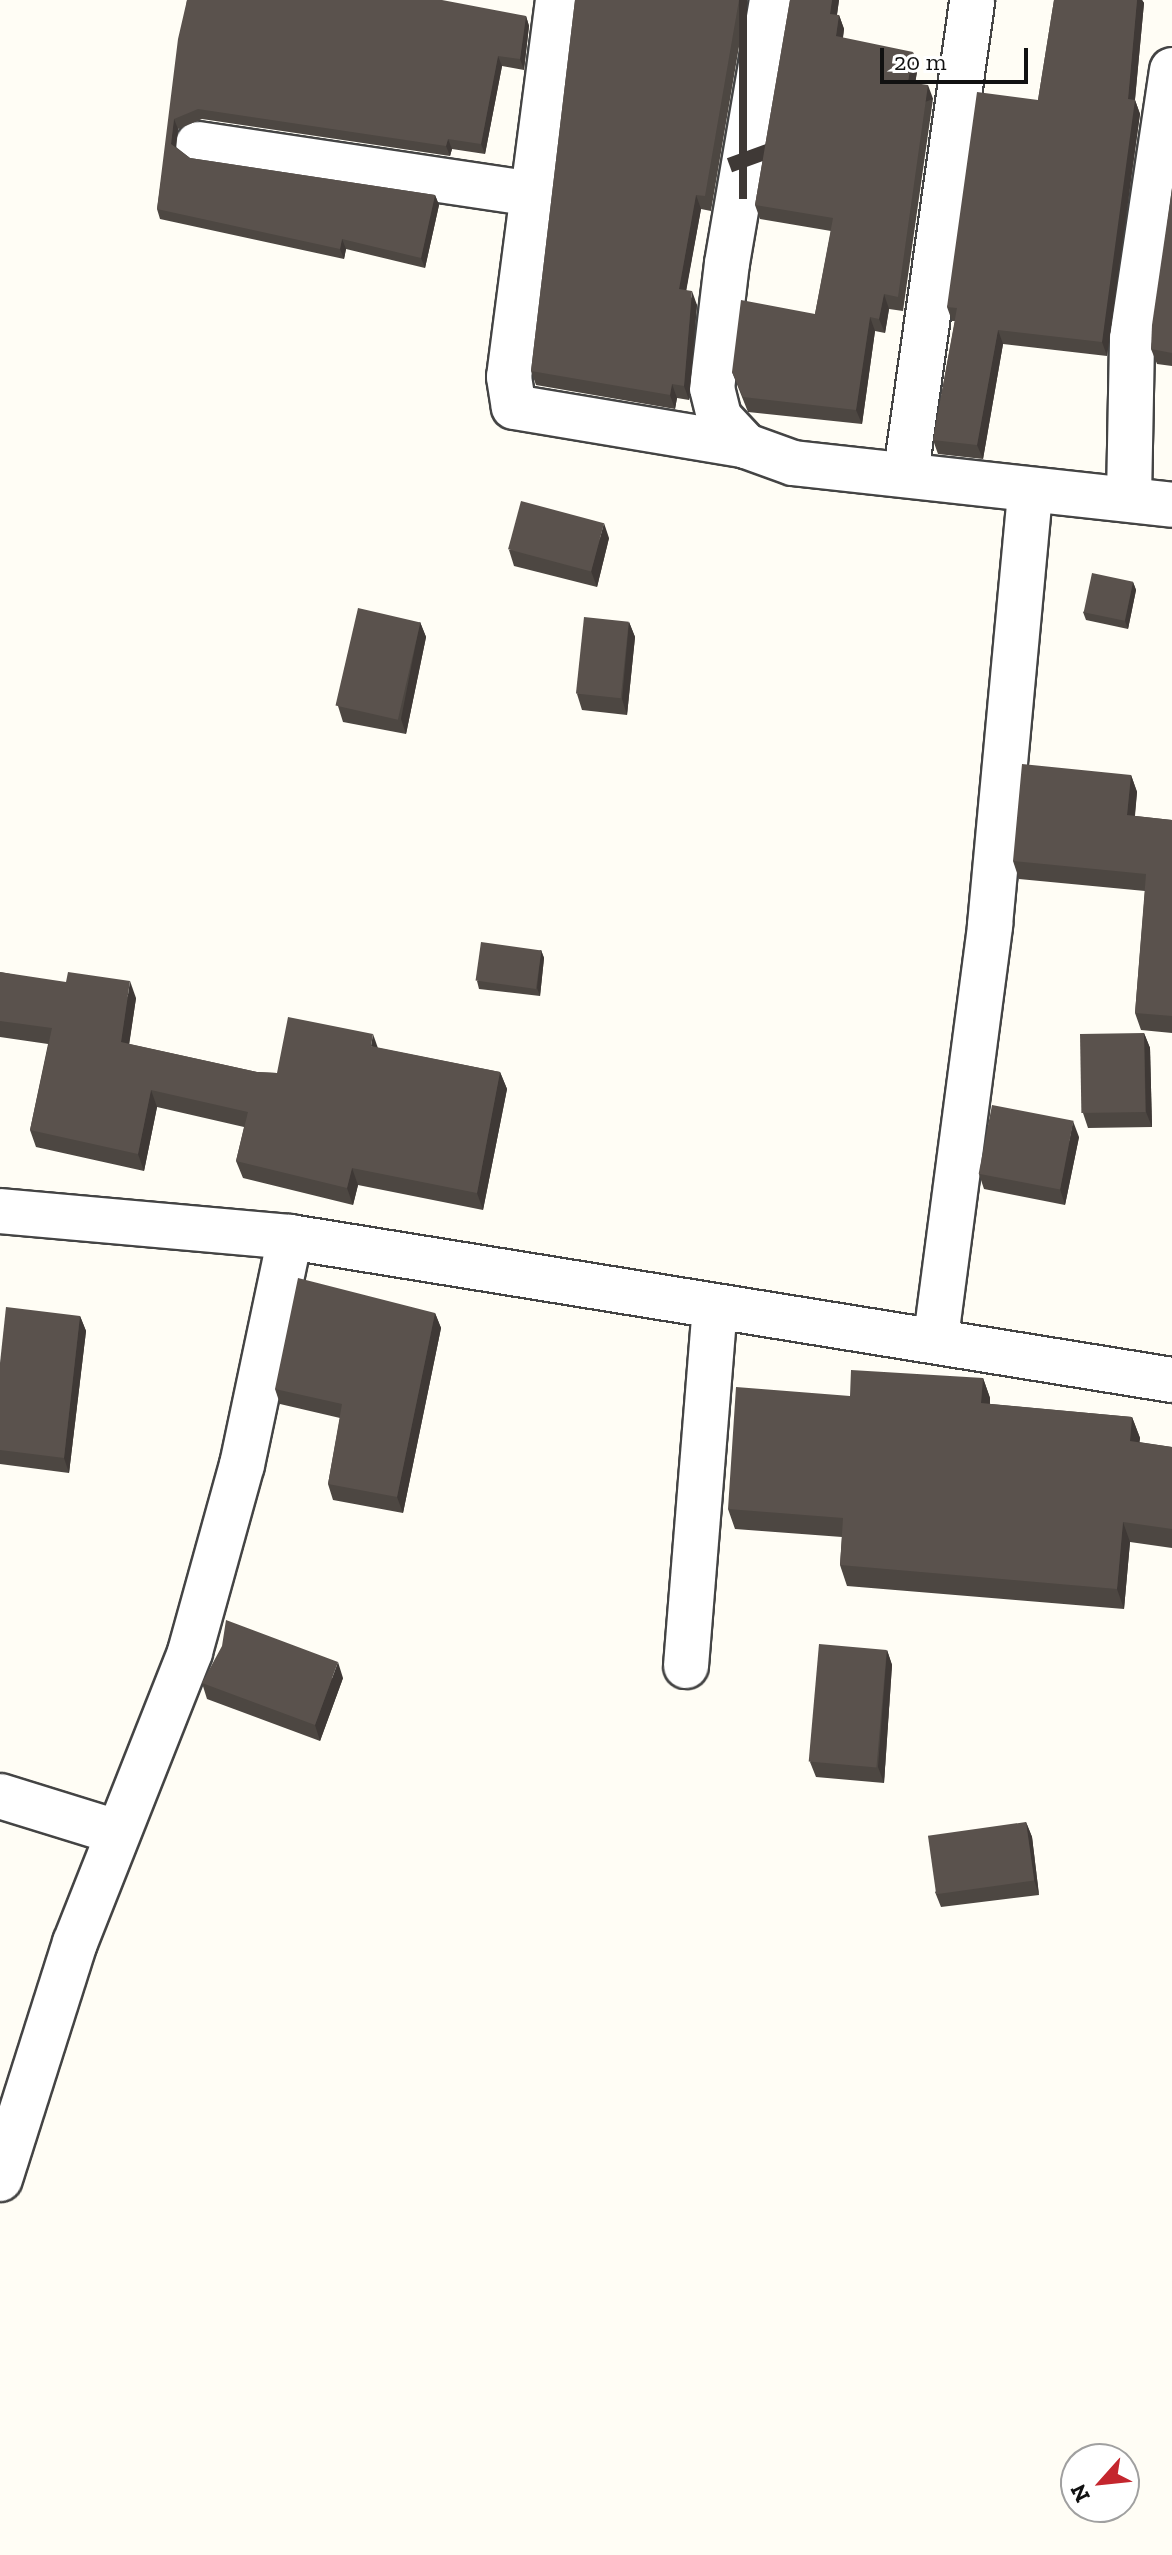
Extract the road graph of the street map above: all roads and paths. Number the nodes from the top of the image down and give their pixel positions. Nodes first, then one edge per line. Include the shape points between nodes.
1 (558, 0) edge
2 (772, 0) edge
3 (972, 0) edge
4 (1172, 70) edge
5 (198, 144) dead end
6 (533, 194) junction
7 (746, 446) junction
8 (906, 472) junction
9 (1030, 492) junction
10 (1129, 498) junction
11 (1172, 505) edge
12 (0, 1211) edge
13 (290, 1237) junction
14 (715, 1307) junction
15 (936, 1337) junction
16 (1172, 1380) edge
17 (686, 1666) dead end
18 (0, 1796) edge
19 (116, 1832) junction
20 (19, 2049) edge
21 (0, 2179) edge

1 - 6 street
2 - 7 street via 712,388 719,417
3 - 8 street
4 - 10 street via 1132,338
5 - 6 street
6 - 7 street via 509,377 514,407
7 - 8 street via 793,463
8 - 9 street
9 - 10 street
9 - 15 street via 990,925
10 - 11 street
12 - 13 street
13 - 14 street
13 - 19 street via 242,1465 190,1652
14 - 15 street
14 - 17 street
15 - 16 street
18 - 19 street
19 - 20 street
20 - 21 street

